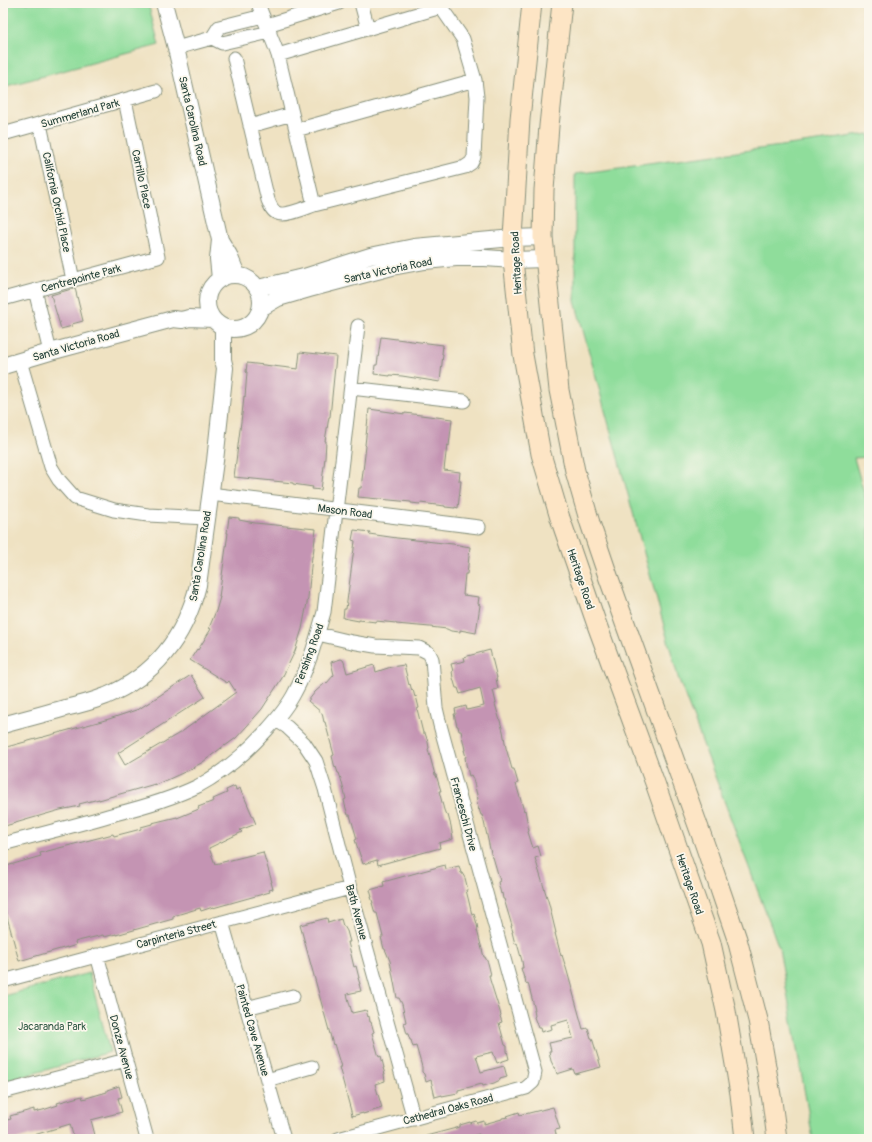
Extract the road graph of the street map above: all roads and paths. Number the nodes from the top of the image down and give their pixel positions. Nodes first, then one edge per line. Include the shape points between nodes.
1 (164, 3) edge
2 (258, 3) edge
3 (339, 3) edge
4 (361, 3) edge
5 (532, 3) edge
6 (562, 3) edge
7 (439, 5) edge
8 (236, 22) junction
9 (267, 24) junction
10 (368, 29) junction
11 (212, 38) junction
12 (240, 39) junction
13 (176, 48) junction
14 (278, 55) junction
15 (234, 58) dead end
16 (475, 80) junction
17 (156, 91) dead end
18 (125, 100) junction
19 (292, 114) junction
20 (40, 124) junction
21 (250, 126) junction
22 (296, 130) junction
23 (3, 134) edge
24 (314, 205) junction
25 (543, 237) junction
26 (513, 238) junction
27 (220, 240) junction
28 (158, 257) joint
29 (545, 259) junction
30 (514, 260) junction
31 (237, 275) junction
32 (220, 279) junction
33 (73, 280) junction
34 (258, 288) junction
35 (35, 290) junction
36 (3, 299) edge
37 (207, 300) junction
38 (261, 308) junction
39 (173, 319) junction
40 (218, 323) junction
41 (358, 326) dead end
42 (241, 328) junction
43 (50, 352) junction
44 (20, 361) junction
45 (3, 366) edge
46 (225, 368) junction
47 (351, 388) junction
48 (464, 401) dead end
49 (210, 494) junction
50 (336, 510) junction
51 (207, 518) junction
52 (479, 527) dead end
53 (318, 634) junction
54 (276, 720) junction
55 (3, 725) edge
56 (3, 844) edge
57 (350, 888) junction
58 (222, 922) junction
59 (97, 955) junction
60 (3, 981) edge
61 (293, 996) dead end
62 (246, 1008) junction
63 (126, 1060) junction
64 (312, 1067) dead end
65 (267, 1080) junction
66 (533, 1082) joint
67 (3, 1092) edge
68 (414, 1118) junction
69 (147, 1139) edge
70 (284, 1139) edge
71 (338, 1139) edge
72 (745, 1139) edge
73 (777, 1139) edge

1 - 13 street, Santa Carolina Road
2 - 9 street
3 - 9 street
4 - 10 street
5 - 26 main road, Heritage Road via 520,119
6 - 25 main road via 549,126
7 - 10 street
7 - 16 street via 463,39
8 - 9 street
8 - 11 street via 218,27
8 - 12 street
9 - 12 street
9 - 14 street
10 - 14 street
11 - 12 street via 222,43
11 - 13 street
13 - 27 street, Santa Carolina Road
14 - 19 street
15 - 21 street
16 - 22 street
16 - 24 street via 477,97 474,157 465,167
17 - 18 street, Summerland Park
18 - 20 street, Summerland Park
18 - 28 street, Carrillo Place
19 - 21 street
19 - 22 street
20 - 23 street, Summerland Park
20 - 33 street, California Orchid Place
21 - 24 street via 272,208 277,213 284,214
22 - 24 street
25 - 26 street, Santa Victoria Road
25 - 29 main road
26 - 30 main road, Heritage Road
26 - 34 street, Santa Victoria Road via 414,247 370,256 304,277
27 - 31 street, Santa Carolina Road
27 - 32 street, Santa Carolina Road
28 - 33 street, Centrepointe Park
29 - 30 street, Santa Victoria Road
29 - 73 main road via 559,390 575,471 608,576 737,939 758,1020
30 - 38 street, Santa Victoria Road via 456,258 392,267 280,297
30 - 72 main road, Heritage Road via 523,355 541,454 597,625 711,943 726,1011
31 - 32 street
31 - 34 street via 245,277
32 - 37 street via 210,288
33 - 35 street, Centrepointe Park
34 - 38 street via 262,301
35 - 36 street, Centrepointe Park
35 - 43 street
37 - 39 street, Santa Victoria Road via 180,312
37 - 40 street via 209,314
38 - 42 street via 254,321
39 - 40 street, Santa Victoria Road via 189,318
39 - 43 street, Santa Victoria Road
40 - 42 street via 232,330
40 - 46 street, Santa Carolina Road
41 - 47 street, Pershing Road
42 - 46 street, Santa Carolina Road via 232,348 230,363
43 - 44 street, Santa Victoria Road
44 - 45 street, Santa Victoria Road
44 - 51 street via 51,467 75,498 114,510 148,515
46 - 49 street, Santa Carolina Road
47 - 48 street
47 - 50 street, Pershing Road
49 - 50 street, Mason Road
49 - 51 street, Santa Carolina Road
50 - 52 street, Mason Road
50 - 53 street, Pershing Road via 324,612
51 - 55 street, Santa Carolina Road via 193,604 177,638 155,664 132,683 105,696
53 - 54 street, Pershing Road via 307,668 295,693
53 - 66 street, Franceschi Drive via 375,646 419,648 432,659 440,725 535,1072
54 - 56 street, Pershing Road via 232,763 199,785 172,798
54 - 57 street, Bath Avenue via 304,743 316,761
57 - 58 street, Carpinteria Street
57 - 68 street, Bath Avenue
58 - 59 street, Carpinteria Street
58 - 62 street, Painted Cave Avenue
59 - 60 street, Carpinteria Street
59 - 63 street, Donze Avenue
61 - 62 street
62 - 65 street, Painted Cave Avenue
63 - 67 street
63 - 69 street, Donze Avenue
64 - 65 street
65 - 70 street, Painted Cave Avenue
66 - 68 street, Cathedral Oaks Road via 526,1088
68 - 71 street, Cathedral Oaks Road

